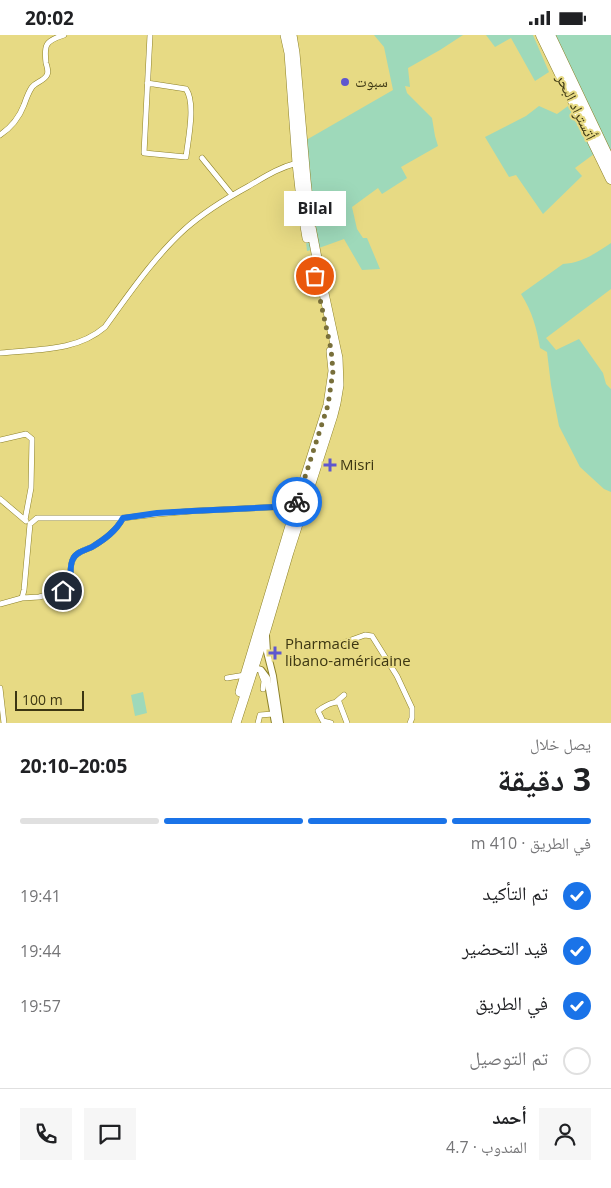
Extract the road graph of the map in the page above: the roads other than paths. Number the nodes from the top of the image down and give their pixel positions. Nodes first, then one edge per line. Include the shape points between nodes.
1 (64, 35) edge
2 (150, 35) edge
3 (286, 35) edge
4 (292, 35) edge
5 (541, 35) edge
6 (550, 35) edge
7 (147, 83) junction
8 (0, 135) edge
9 (202, 157) dead end
10 (297, 163) junction
11 (611, 163) edge
12 (611, 179) edge
13 (232, 195) junction
14 (0, 353) edge
15 (0, 440) edge
16 (0, 499) edge
17 (296, 506) junction
18 (123, 518) junction
19 (27, 522) junction
20 (22, 598) junction
21 (0, 604) edge
22 (266, 630) junction
23 (340, 644) dead end
24 (258, 669) junction
25 (245, 675) junction
26 (227, 677) dead end
27 (0, 688) edge
28 (263, 689) dead end
29 (344, 695) dead end
30 (336, 702) junction
31 (273, 714) junction
32 (4, 723) edge
33 (230, 723) edge
34 (236, 723) edge
35 (258, 723) edge
36 (275, 723) edge
37 (280, 723) edge
38 (331, 723) edge
39 (347, 723) edge
40 (410, 723) edge

1 - 8 street via 50,40 46,46 46,76 33,86 16,121
2 - 7 street
3 - 10 highway
4 - 22 highway via 311,227 340,377 336,403
5 - 12 highway, أتستراد البحر
6 - 11 highway, أتستراد البحر
7 - 7 street via 186,89 189,93 191,116 186,157 144,153
9 - 13 street
10 - 13 street via 278,169
10 - 17 highway via 304,225 333,371 328,405
13 - 14 street via 171,243 105,327 82,341 63,347
15 - 19 street via 26,433 32,439 32,488
16 - 19 street
17 - 18 street via 157,513
17 - 25 highway
18 - 19 street via 36,517
18 - 20 street via 114,531 74,556 70,588
19 - 20 street
20 - 21 street
22 - 24 highway
22 - 37 street
23 - 40 street via 365,635 372,636 412,708
24 - 28 street via 264,681
24 - 31 street via 267,678
24 - 34 highway
25 - 26 street
25 - 33 highway
27 - 32 street
29 - 30 street
30 - 38 street via 318,711 323,721
30 - 39 street
31 - 35 street via 260,715
31 - 36 street

